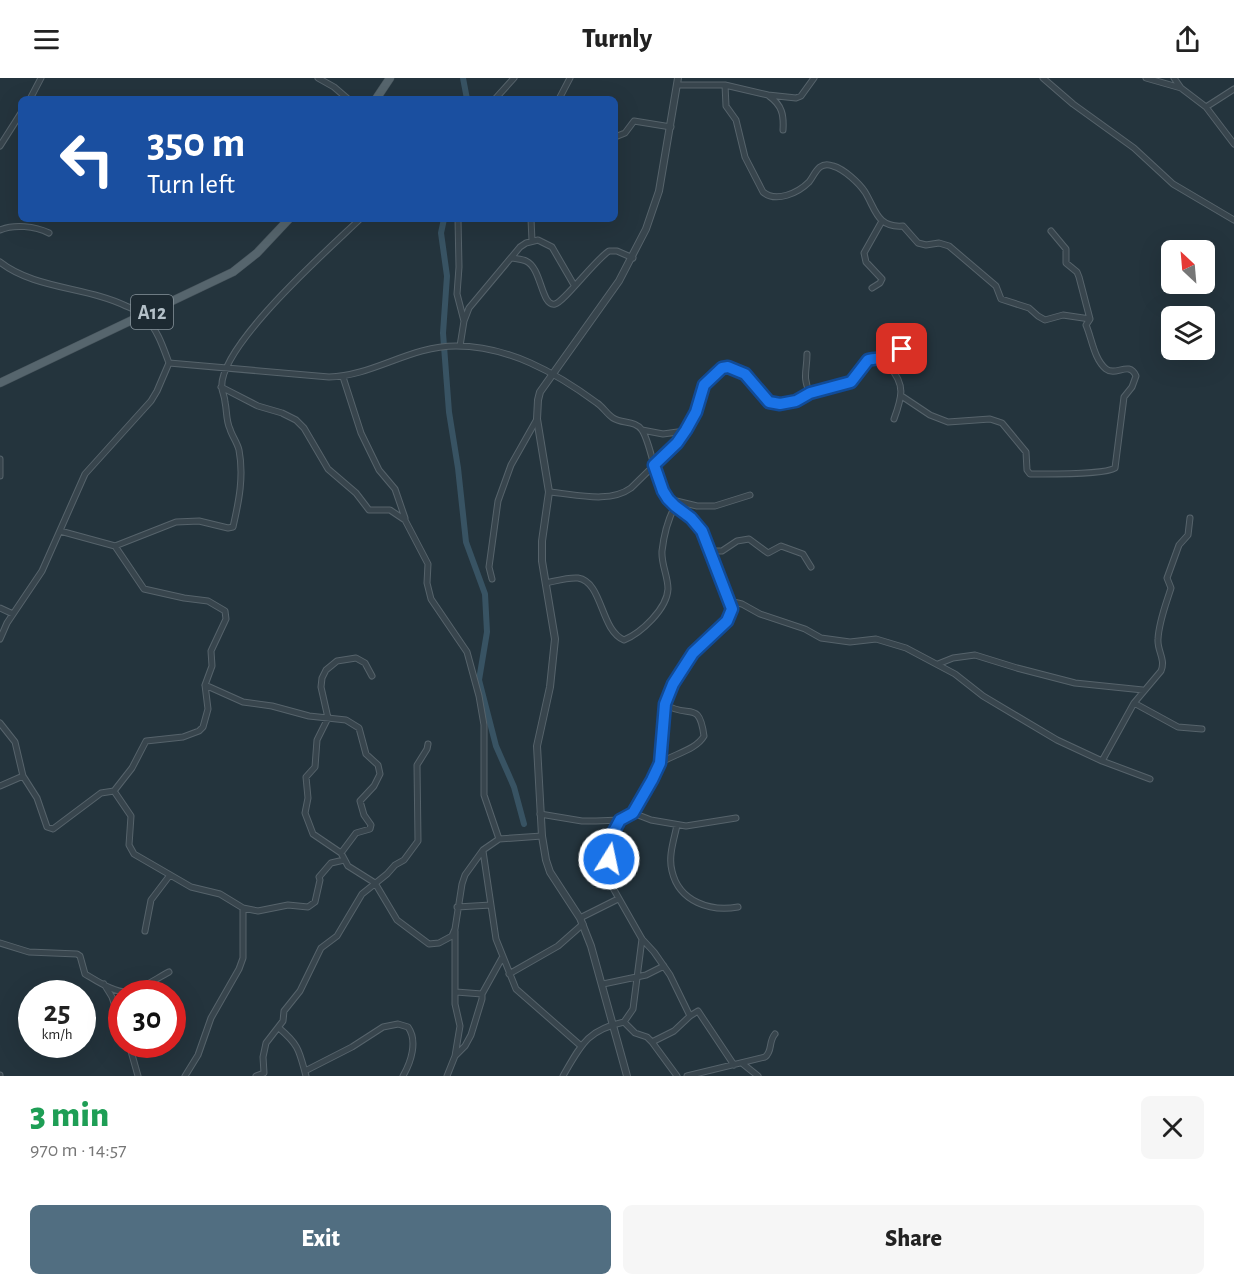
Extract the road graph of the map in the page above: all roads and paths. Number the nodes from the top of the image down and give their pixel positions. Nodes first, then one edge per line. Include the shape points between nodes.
1 (41, 78) edge
2 (318, 78) edge
3 (389, 78) edge
4 (514, 78) edge
5 (570, 78) edge
6 (814, 78) edge
7 (1043, 78) edge
8 (1146, 78) edge
9 (1174, 78) edge
10 (678, 82) edge
11 (725, 85) junction
12 (1181, 88) junction
13 (1234, 89) edge
14 (768, 95) junction
15 (32, 96) edge
16 (344, 96) edge
17 (378, 96) edge
18 (498, 96) edge
19 (561, 96) edge
20 (1206, 107) junction
21 (18, 118) edge
22 (671, 127) junction
23 (783, 130) dead end
24 (618, 136) edge
25 (1234, 144) edge
26 (0, 146) edge
27 (1234, 220) edge
28 (882, 221) junction
29 (286, 222) edge
30 (357, 222) edge
31 (458, 222) edge
32 (531, 222) edge
33 (0, 230) edge
34 (1051, 231) dead end
35 (49, 233) dead end
36 (532, 241) junction
37 (512, 258) junction
38 (633, 258) junction
39 (0, 262) edge
40 (574, 285) junction
41 (872, 288) dead end
42 (145, 315) junction
43 (1090, 318) junction
44 (464, 321) junction
45 (894, 332) dead end
46 (457, 346) junction
47 (807, 354) dead end
48 (890, 357) junction
49 (169, 363) junction
50 (226, 368) junction
51 (552, 375) junction
52 (343, 377) junction
53 (0, 383) edge
54 (221, 387) junction
55 (810, 393) junction
56 (903, 397) junction
57 (537, 419) junction
58 (894, 419) dead end
59 (642, 429) junction
60 (686, 430) junction
61 (0, 459) edge
62 (654, 465) junction
63 (0, 476) edge
64 (549, 492) junction
65 (750, 495) dead end
66 (668, 499) junction
67 (675, 506) junction
68 (1190, 518) dead end
69 (405, 520) junction
70 (60, 531) junction
71 (115, 546) junction
72 (710, 551) junction
73 (811, 567) dead end
74 (492, 579) dead end
75 (546, 583) junction
76 (729, 601) junction
77 (0, 608) edge
78 (14, 614) junction
79 (0, 639) edge
80 (938, 664) junction
81 (372, 676) dead end
82 (205, 685) junction
83 (1143, 690) junction
84 (1134, 703) junction
85 (665, 704) junction
86 (328, 718) junction
87 (0, 723) edge
88 (1202, 729) dead end
89 (428, 744) dead end
90 (1102, 761) junction
91 (660, 763) junction
92 (23, 776) junction
93 (1150, 779) dead end
94 (0, 786) edge
95 (114, 791) junction
96 (633, 813) junction
97 (540, 814) junction
98 (736, 818) dead end
99 (620, 820) junction
100 (677, 825) junction
101 (542, 836) junction
102 (499, 839) junction
103 (483, 850) junction
104 (341, 853) junction
105 (344, 860) junction
106 (170, 875) junction
107 (375, 883) junction
108 (618, 899) junction
109 (491, 905) junction
110 (458, 907) junction
111 (738, 907) dead end
112 (243, 908) junction
113 (582, 921) junction
114 (455, 929) junction
115 (145, 932) dead end
116 (642, 939) junction
117 (0, 943) edge
118 (502, 958) junction
119 (664, 966) junction
120 (169, 972) dead end
121 (509, 974) junction
122 (637, 977) junction
123 (104, 984) junction
124 (603, 984) junction
125 (108, 990) edge
126 (456, 992) junction
127 (482, 994) junction
128 (690, 1016) junction
129 (624, 1022) junction
130 (613, 1024) junction
131 (279, 1028) junction
132 (775, 1035) dead end
133 (652, 1042) junction
134 (581, 1046) junction
135 (455, 1056) junction
136 (133, 1058) edge
137 (743, 1064) junction
138 (734, 1065) junction
139 (306, 1074) edge
140 (705, 1074) edge
141 (138, 1076) edge
142 (185, 1076) edge
143 (256, 1076) edge
144 (403, 1076) edge
145 (447, 1076) edge
146 (563, 1076) edge
147 (627, 1076) edge
148 (677, 1076) edge
149 (687, 1076) edge
150 (758, 1076) edge

1 - 15 street
2 - 16 street
3 - 17 main road
4 - 18 street
5 - 19 street
6 - 14 street via 799,97
7 - 27 street via 1173,184
8 - 12 street
9 - 12 street
10 - 11 street
10 - 22 street
11 - 14 street
11 - 28 street via 725,102 736,120 745,157 763,192 773,197 788,195 810,181 822,166 836,166 862,189
12 - 20 street
13 - 20 street
14 - 23 street via 782,109
20 - 25 street
21 - 26 street
22 - 24 street via 634,121
22 - 38 street via 659,191
28 - 41 street via 864,254 866,262 882,279
28 - 43 street via 890,226 903,226 922,245 945,244 992,282 1001,299 1029,308 1041,318
29 - 42 main road, A12 via 232,272
30 - 50 street via 312,264 237,347
31 - 44 street via 457,294
32 - 36 street
33 - 35 street via 14,226
34 - 43 street via 1066,249 1066,263 1077,272
36 - 37 street via 520,247
36 - 40 street via 552,247
37 - 40 street via 530,264 550,304 564,299
37 - 44 street via 469,308
38 - 40 street via 609,251
38 - 51 street
39 - 42 street via 28,277 108,298
42 - 49 street
42 - 53 main road, A12
43 - 56 street via 1086,325 1104,367 1112,371 1130,369 1136,376 1124,397 1113,470 1030,474 1026,452 1002,423 990,419 948,422
44 - 46 street
45 - 48 street via 902,339 902,349
46 - 51 street via 502,351
46 - 52 street via 413,352
47 - 55 street via 804,378
48 - 55 street via 868,360 851,382
48 - 56 street via 889,366
49 - 50 street
49 - 70 street via 151,401 85,474
50 - 52 street
50 - 54 street
51 - 57 street via 538,400
51 - 59 street via 614,418
52 - 69 street via 362,433 379,470 395,489
54 - 69 street via 296,420 328,469 356,492 366,507 390,510
54 - 71 street via 242,473 233,526 176,522
55 - 60 street via 796,401 774,403 745,374 722,368 704,385
56 - 58 street
57 - 64 street
57 - 74 street via 511,465 498,501 489,567
59 - 60 street via 663,434
59 - 62 street
60 - 62 street
61 - 63 street
62 - 64 street via 619,495
62 - 66 street
64 - 75 street via 542,550
65 - 66 street via 715,506
66 - 67 street
67 - 72 street via 696,522
67 - 75 street via 665,525 662,551 668,592 657,616 629,638 624,640 616,635 585,581 572,578
68 - 83 street via 1188,535 1179,544 1167,578 1172,588 1157,642 1163,665
69 - 102 street via 428,564 431,599 470,660 484,725 484,795
70 - 71 street
70 - 78 street via 42,571
71 - 82 street via 144,589 208,601 225,611 226,619 211,651 212,666
72 - 73 street via 722,551 737,541 749,539 768,553 781,546 803,554
72 - 76 street
75 - 97 street via 555,639 537,746
76 - 80 street via 820,638 849,642 876,639
76 - 85 street via 731,615 693,653
77 - 78 street
78 - 79 street
80 - 83 street via 975,655 1075,683
80 - 90 street via 1057,740
81 - 86 street via 365,663 356,658 331,664 321,687
82 - 86 street via 243,702
82 - 95 street via 208,710 199,731 146,741
83 - 84 street
84 - 88 street via 1178,727
84 - 90 street
85 - 91 street
85 - 91 street via 699,716 704,736 695,746
86 - 104 street via 317,740 315,767 306,777 305,813 313,834
86 - 104 street via 346,720 359,728 366,754 380,770 378,779 360,801 370,829 356,833
87 - 92 street via 17,747
89 - 107 street via 417,765 418,841 404,860
90 - 93 street
91 - 96 street
92 - 94 street
92 - 95 street via 50,829 100,793
95 - 106 street via 131,816 130,849
96 - 99 street
96 - 100 street
97 - 99 street via 582,821
97 - 101 street
98 - 100 street
99 - 108 street via 610,841 609,878
100 - 111 street via 671,871 680,887 690,899 703,905 715,909
101 - 102 street
101 - 113 street via 550,872
102 - 103 street
103 - 109 street
103 - 110 street via 465,875
104 - 105 street
105 - 107 street
105 - 112 street via 331,863 318,877 315,902 308,907
106 - 112 street via 196,889 220,894
106 - 115 street via 150,903
107 - 114 street via 397,920 429,944 446,940
107 - 131 street via 358,899 337,936 321,948 297,995 284,1011
108 - 113 street
108 - 116 street
109 - 110 street
109 - 118 street
110 - 114 street
112 - 142 street via 243,958
113 - 121 street via 558,946
113 - 124 street
114 - 126 street
116 - 119 street
116 - 122 street
117 - 123 street via 29,952 77,954 85,974
118 - 121 street
118 - 127 street
119 - 122 street
119 - 128 street
120 - 123 street via 129,992
121 - 134 street via 520,994
122 - 124 street
122 - 129 street via 633,1009
123 - 125 street
124 - 130 street
126 - 127 street
126 - 135 street via 460,1030
127 - 135 street via 471,1035
128 - 133 street via 674,1031
128 - 138 street via 698,1011
129 - 130 street
129 - 133 street
130 - 134 street via 599,1029
130 - 147 street
131 - 139 street via 296,1045
131 - 143 street via 266,1043 264,1072
132 - 137 street via 769,1055
133 - 148 street
134 - 146 street
135 - 145 street
136 - 141 street
137 - 138 street
137 - 150 street
138 - 140 street
139 - 144 street via 383,1027 398,1024 408,1027 412,1036 411,1058
140 - 149 street

